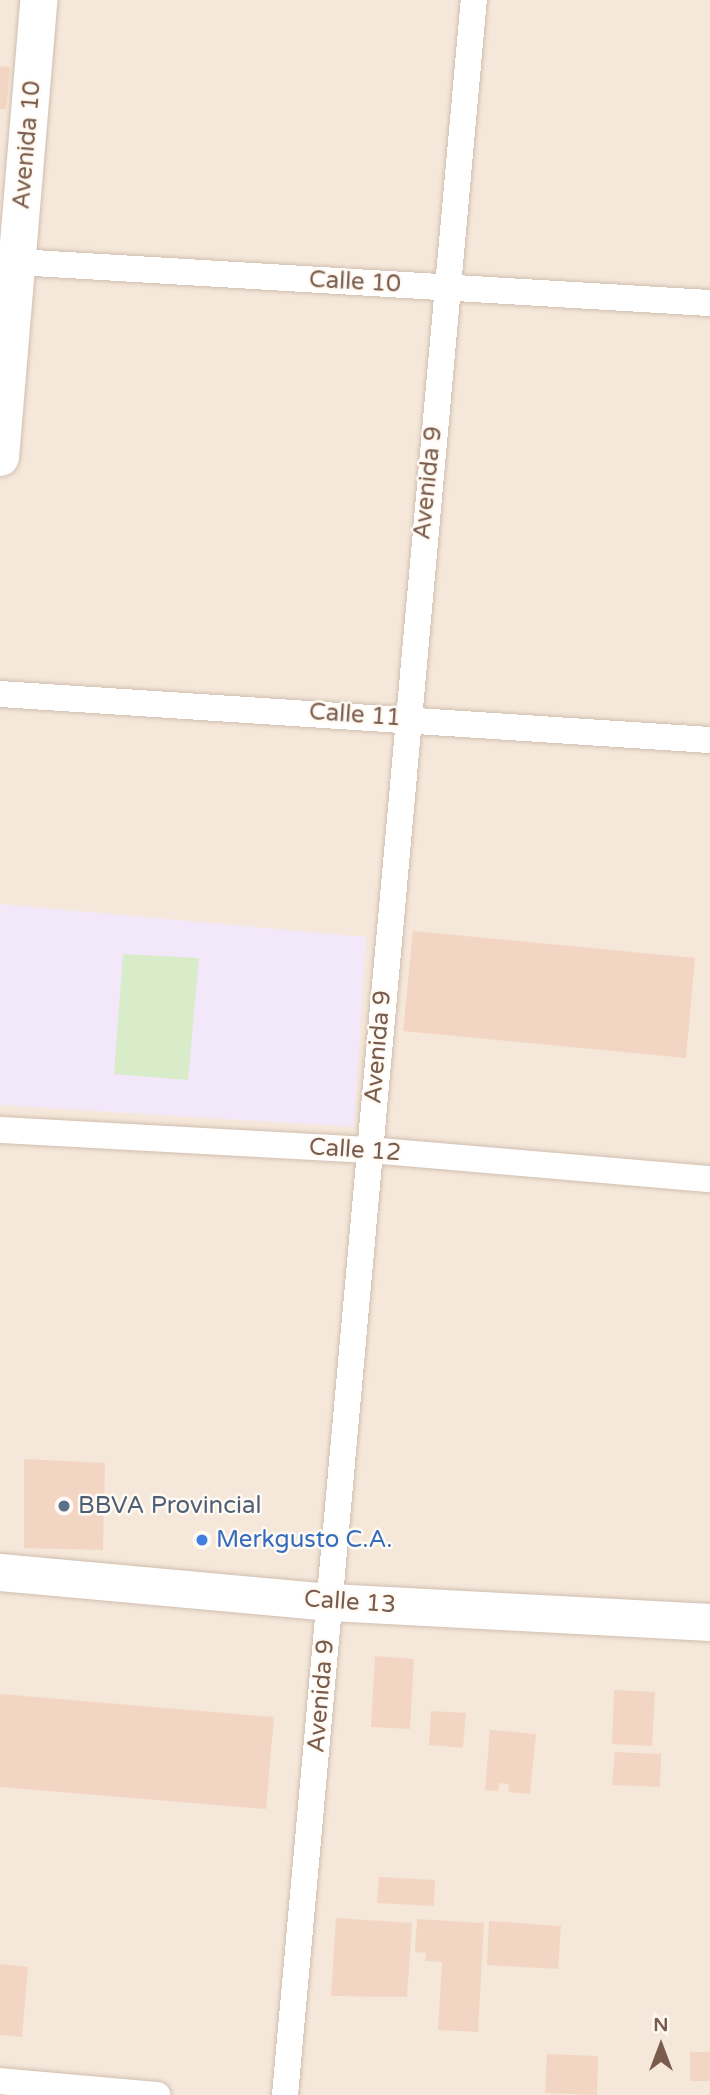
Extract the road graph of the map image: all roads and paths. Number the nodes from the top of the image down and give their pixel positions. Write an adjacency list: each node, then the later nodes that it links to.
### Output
1 (38, 0): 3 (main road, Avenida 10)
2 (474, 0): 4 (street, Avenida 9)
3 (9, 261): 4 (street, Calle 10); 6 (main road, Avenida 10)
4 (447, 287): 5 (street, Calle 10); 8 (street, Avenida 9)
5 (710, 303)
6 (0, 457)
7 (0, 694): 8 (street, Calle 11)
8 (406, 719): 9 (street, Calle 11); 11 (street, Avenida 9)
9 (710, 740)
10 (0, 1130): 11 (street, Calle 12)
11 (369, 1150): 12 (street, Calle 12); 14 (street, Avenida 9)
12 (710, 1179)
13 (0, 1572): 14 (main road, Calle 13)
14 (330, 1602): 15 (main road, Calle 13); 18 (street, Avenida 9)
15 (707, 1623)
16 (0, 2081): 17 (street)
17 (157, 2095)
18 (285, 2095)

